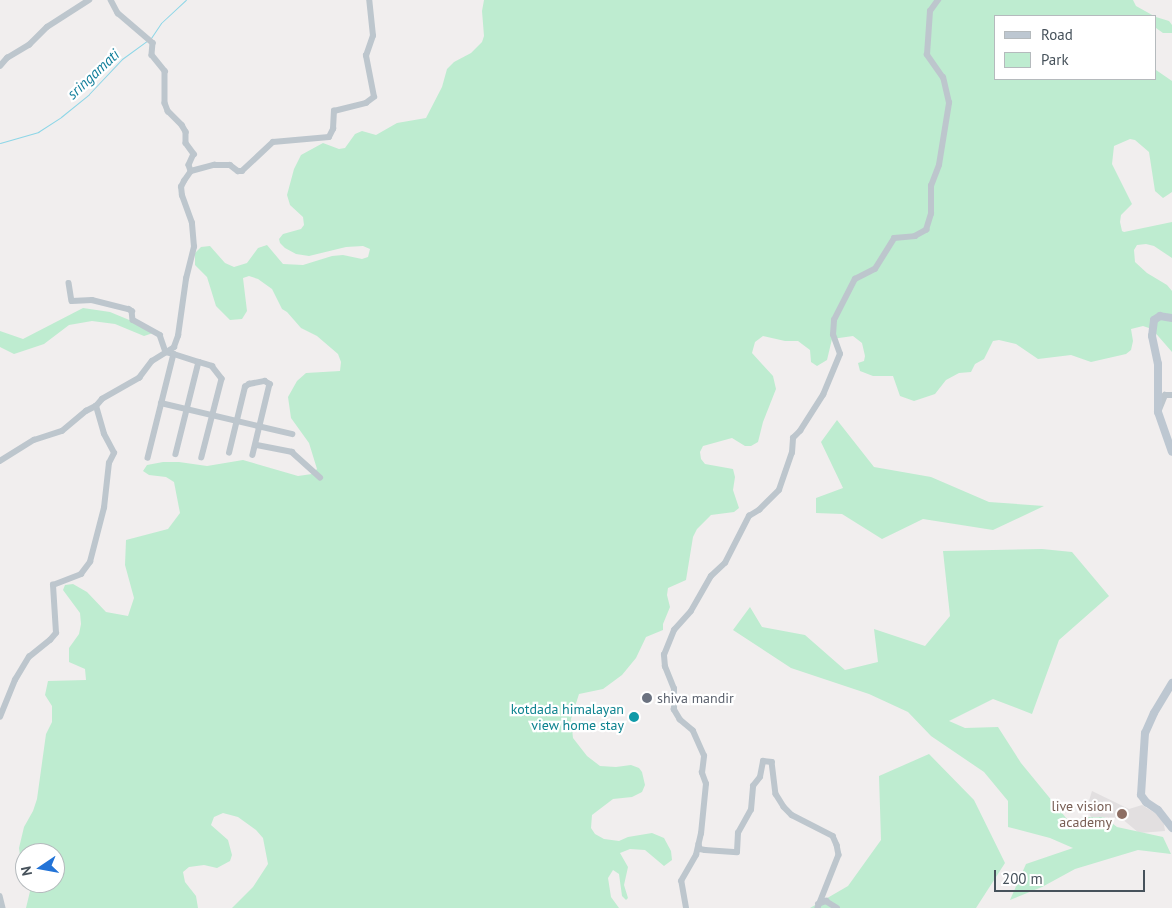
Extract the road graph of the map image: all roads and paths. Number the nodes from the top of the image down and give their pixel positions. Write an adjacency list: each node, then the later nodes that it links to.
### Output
1 (90, 0): 5 (street)
2 (111, 0): 6 (street)
3 (369, 0): 6 (street)
4 (938, 0): 33 (street)
5 (0, 66)
6 (191, 171): 9 (street)
7 (69, 283): 9 (street)
8 (1172, 318): 16 (street)
9 (166, 352): 10 (street); 14 (street)
10 (174, 354): 11 (street); 13 (street)
11 (198, 362): 15 (street); 17 (street)
12 (1172, 395): 16 (street)
13 (161, 403): 15 (street); 27 (street)
14 (96, 406): 28 (street); 31 (street)
15 (186, 409): 17 (street); 24 (street)
16 (1158, 412): 22 (street)
17 (214, 416): 18 (street); 26 (street)
18 (237, 422): 19 (street); 19 (street); 23 (street)
19 (261, 428): 20 (street); 21 (street)
20 (292, 434)
21 (257, 445): 25 (street); 29 (street)
22 (1172, 452)
23 (229, 453)
24 (176, 454)
25 (253, 455)
26 (202, 457)
27 (148, 458)
28 (0, 462)
29 (320, 476)
30 (1172, 684): 32 (street)
31 (0, 717)
32 (1172, 828)
33 (699, 842): 35 (street); 37 (street)
34 (0, 896): 36 (street)
35 (818, 906): 38 (street)
36 (3, 908)
37 (686, 908)
38 (837, 908)

